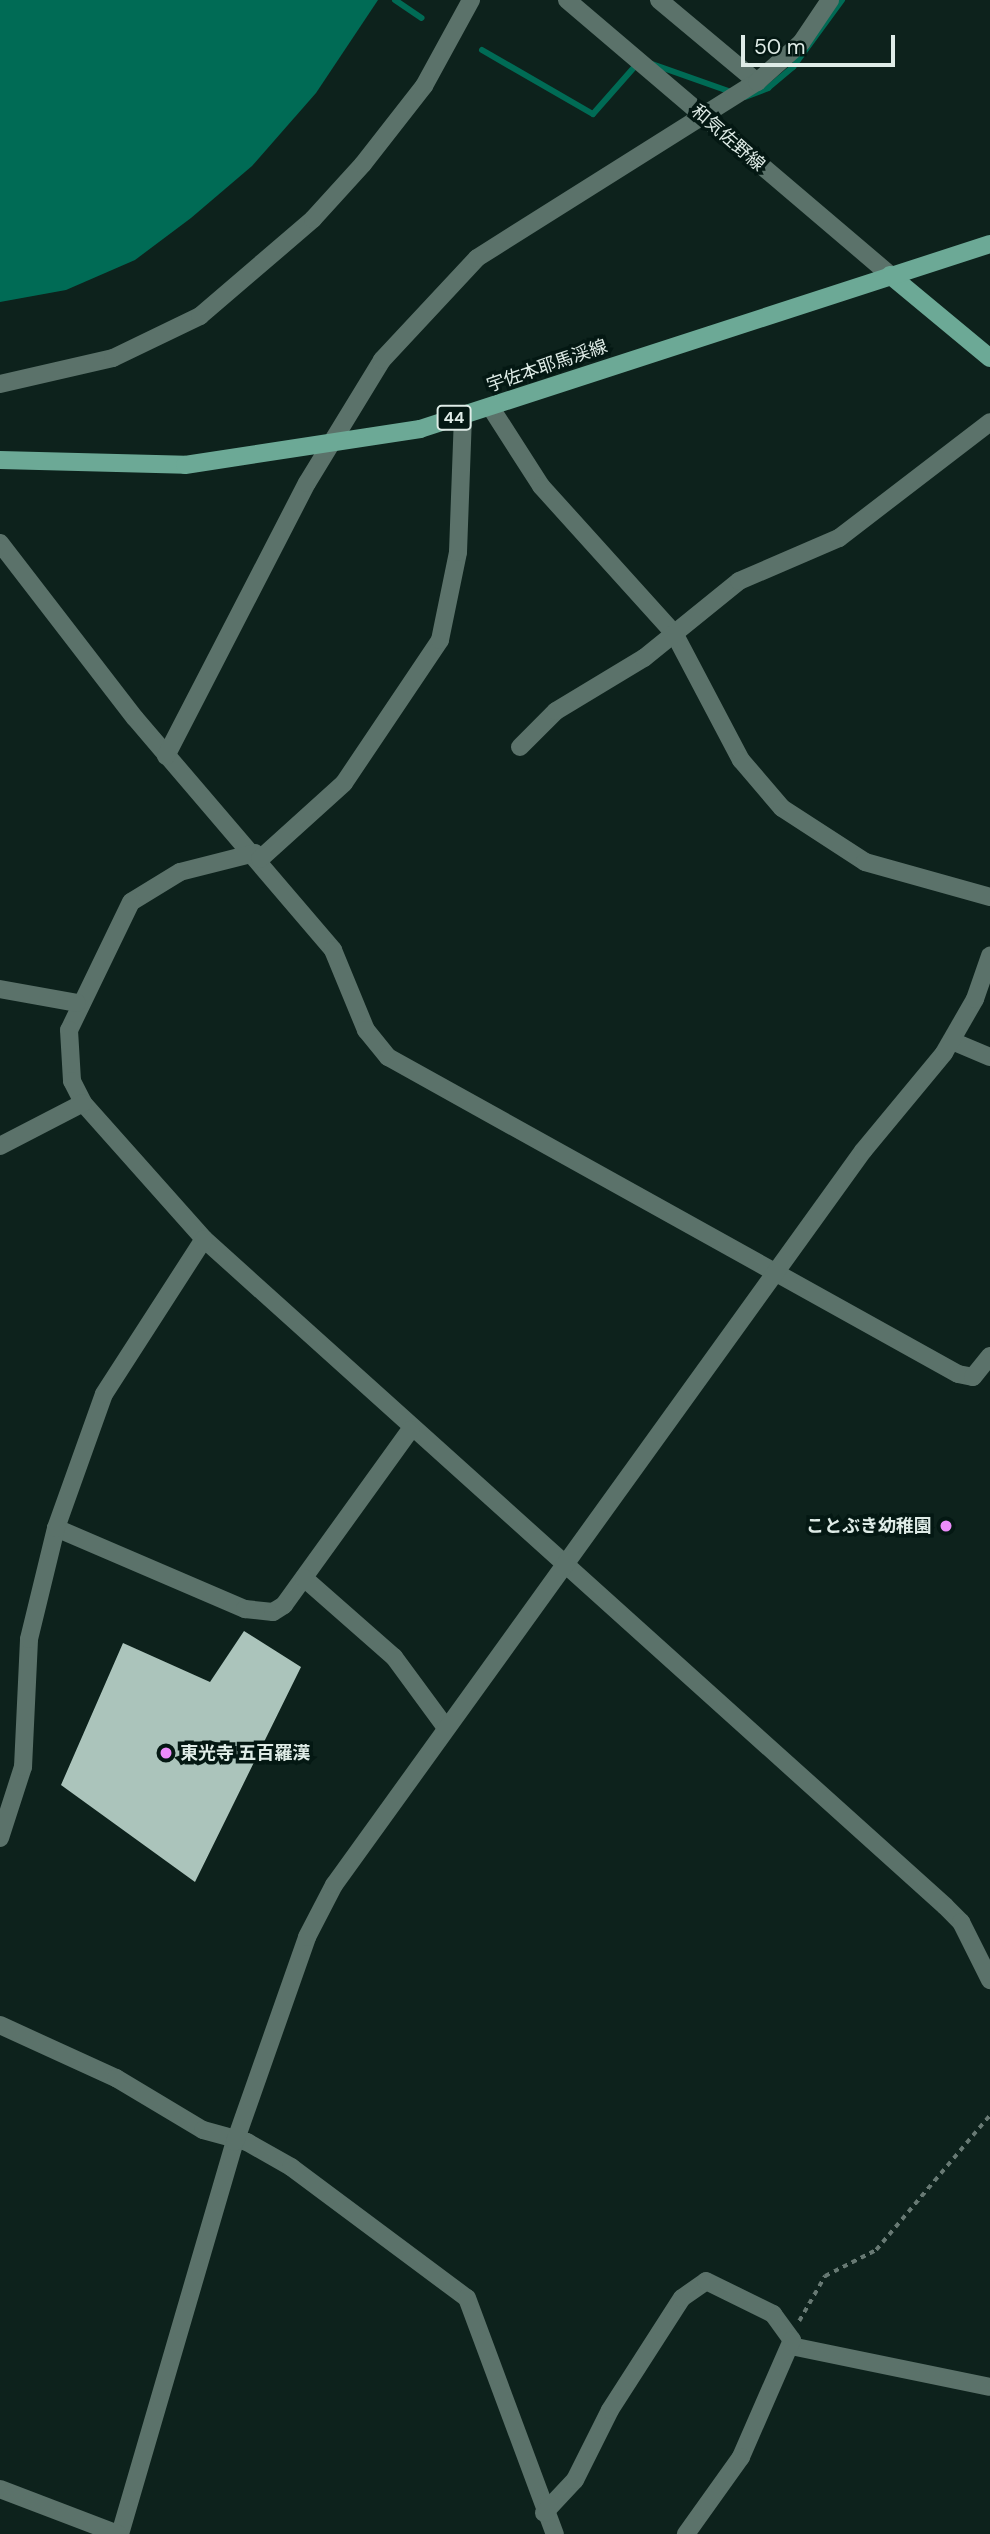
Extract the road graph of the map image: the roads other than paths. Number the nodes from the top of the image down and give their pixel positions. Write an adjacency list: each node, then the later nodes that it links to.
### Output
1 (471, 0): 10 (street)
2 (567, 0): 6 (street, 和気佐野線)
3 (830, 0): 5 (street)
4 (672, 4): 5 (street)
5 (757, 82): 6 (street)
6 (704, 117): 8 (street, 和気佐野線); 14 (street)
7 (990, 244): 8 (main road, 宇佐本耶馬渓線 / 44)
8 (890, 275): 9 (main road); 11 (main road, 宇佐本耶馬渓線 / 44)
9 (990, 358)
10 (0, 384)
11 (491, 408): 12 (main road, 宇佐本耶馬渓線 / 44); 17 (street)
12 (463, 416): 14 (main road, 宇佐本耶馬渓線 / 44); 20 (street)
13 (990, 422): 17 (street)
14 (329, 445): 15 (main road, 宇佐本耶馬渓線 / 44); 19 (street)
15 (0, 460)
16 (0, 543): 19 (street)
17 (674, 633): 18 (street); 21 (street)
18 (520, 747)
19 (166, 756): 20 (street)
20 (257, 856): 24 (street); 30 (street)
21 (990, 897)
22 (990, 956): 25 (street)
23 (0, 989): 24 (street)
24 (78, 1003): 27 (street)
25 (952, 1041): 26 (street); 30 (street)
26 (990, 1057)
27 (83, 1102): 28 (street); 29 (street)
28 (0, 1146)
29 (204, 1238): 32 (street); 33 (street)
30 (778, 1270): 31 (street); 34 (street)
31 (990, 1356)
32 (410, 1430): 34 (street); 35 (street)
33 (56, 1528): 35 (street); 37 (street)
34 (565, 1565): 36 (street); 38 (street)
35 (304, 1578): 36 (street)
36 (444, 1725): 40 (street)
37 (0, 1838)
38 (990, 1980)
39 (0, 2025): 40 (street)
40 (235, 2142): 44 (street); 45 (street)
41 (791, 2346): 42 (street); 44 (street); 47 (street)
42 (990, 2387)
43 (0, 2489): 45 (street)
44 (544, 2513): 46 (street)
45 (119, 2534)
46 (555, 2534)
47 (686, 2534)

